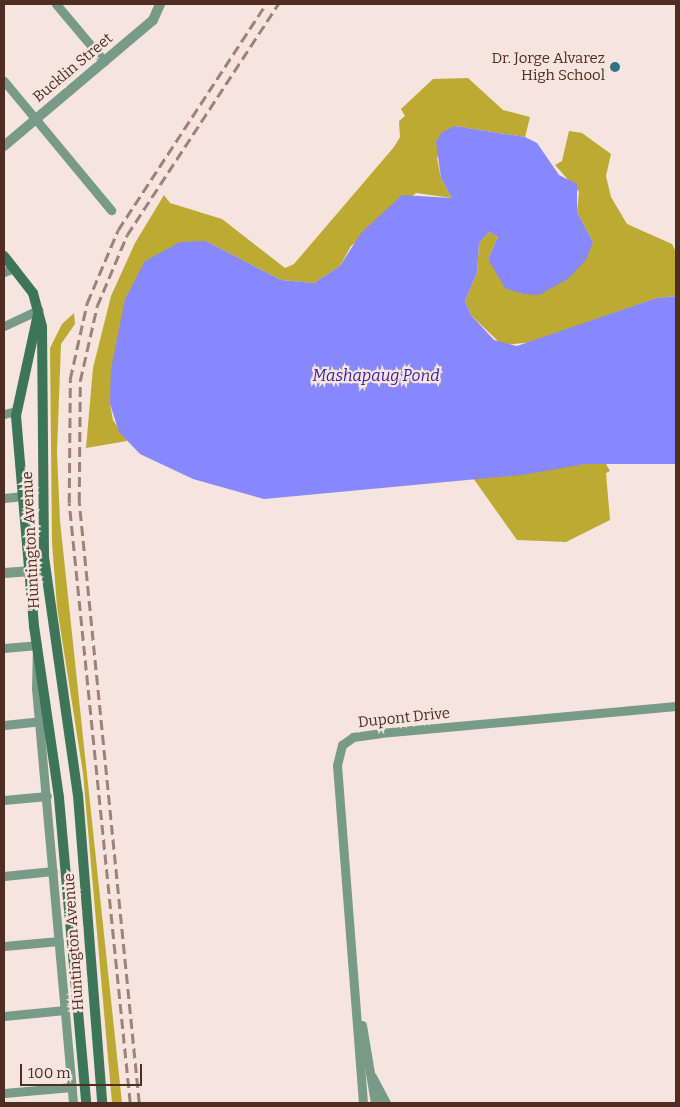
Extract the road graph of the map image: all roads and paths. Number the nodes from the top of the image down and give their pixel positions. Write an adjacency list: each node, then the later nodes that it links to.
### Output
1 (56, 4): 3 (street)
2 (159, 7): 3 (street, Bucklin Street)
3 (104, 61): 5 (street, Bucklin Street)
4 (4, 82): 5 (street)
5 (35, 119): 6 (street, Bucklin Street); 7 (street)
6 (4, 146)
7 (111, 210)
8 (4, 256): 9 (main road)
9 (14, 268): 10 (street); 11 (main road)
10 (4, 272)
11 (39, 310): 12 (street); 13 (main road, Huntington Avenue); 17 (main road, Huntington Avenue)
12 (4, 326)
13 (16, 412): 14 (street); 15 (main road, Huntington Avenue)
14 (4, 414)
15 (23, 496): 16 (street); 18 (main road, Huntington Avenue)
16 (4, 498)
17 (45, 570): 18 (street); 39 (main road, Huntington Avenue)
18 (29, 571): 19 (street); 20 (main road, Huntington Avenue)
19 (4, 573)
20 (37, 645): 21 (street); 23 (street, Huntington Avenue); 38 (main road, Huntington Avenue)
21 (4, 648)
22 (676, 706): 31 (street, Dupont Drive)
23 (40, 721): 24 (street); 25 (street, Huntington Avenue)
24 (4, 724)
25 (47, 796): 26 (street); 27 (street, Huntington Avenue)
26 (4, 800)
27 (53, 871): 28 (street); 29 (street, Huntington Avenue)
28 (4, 876)
29 (59, 941): 30 (street); 32 (street, Huntington Avenue)
30 (4, 946)
31 (359, 1008): 34 (street, Dupont Drive); 40 (street, Dupont Drive)
32 (65, 1010): 33 (street); 35 (street, Huntington Avenue)
33 (4, 1016)
34 (372, 1077): 41 (street, Dupont Drive); 42 (street)
35 (72, 1087): 36 (street); 37 (street, Huntington Avenue)
36 (4, 1093)
37 (73, 1103)
38 (86, 1103)
39 (102, 1103)
40 (363, 1103)
41 (375, 1103)
42 (386, 1103)

